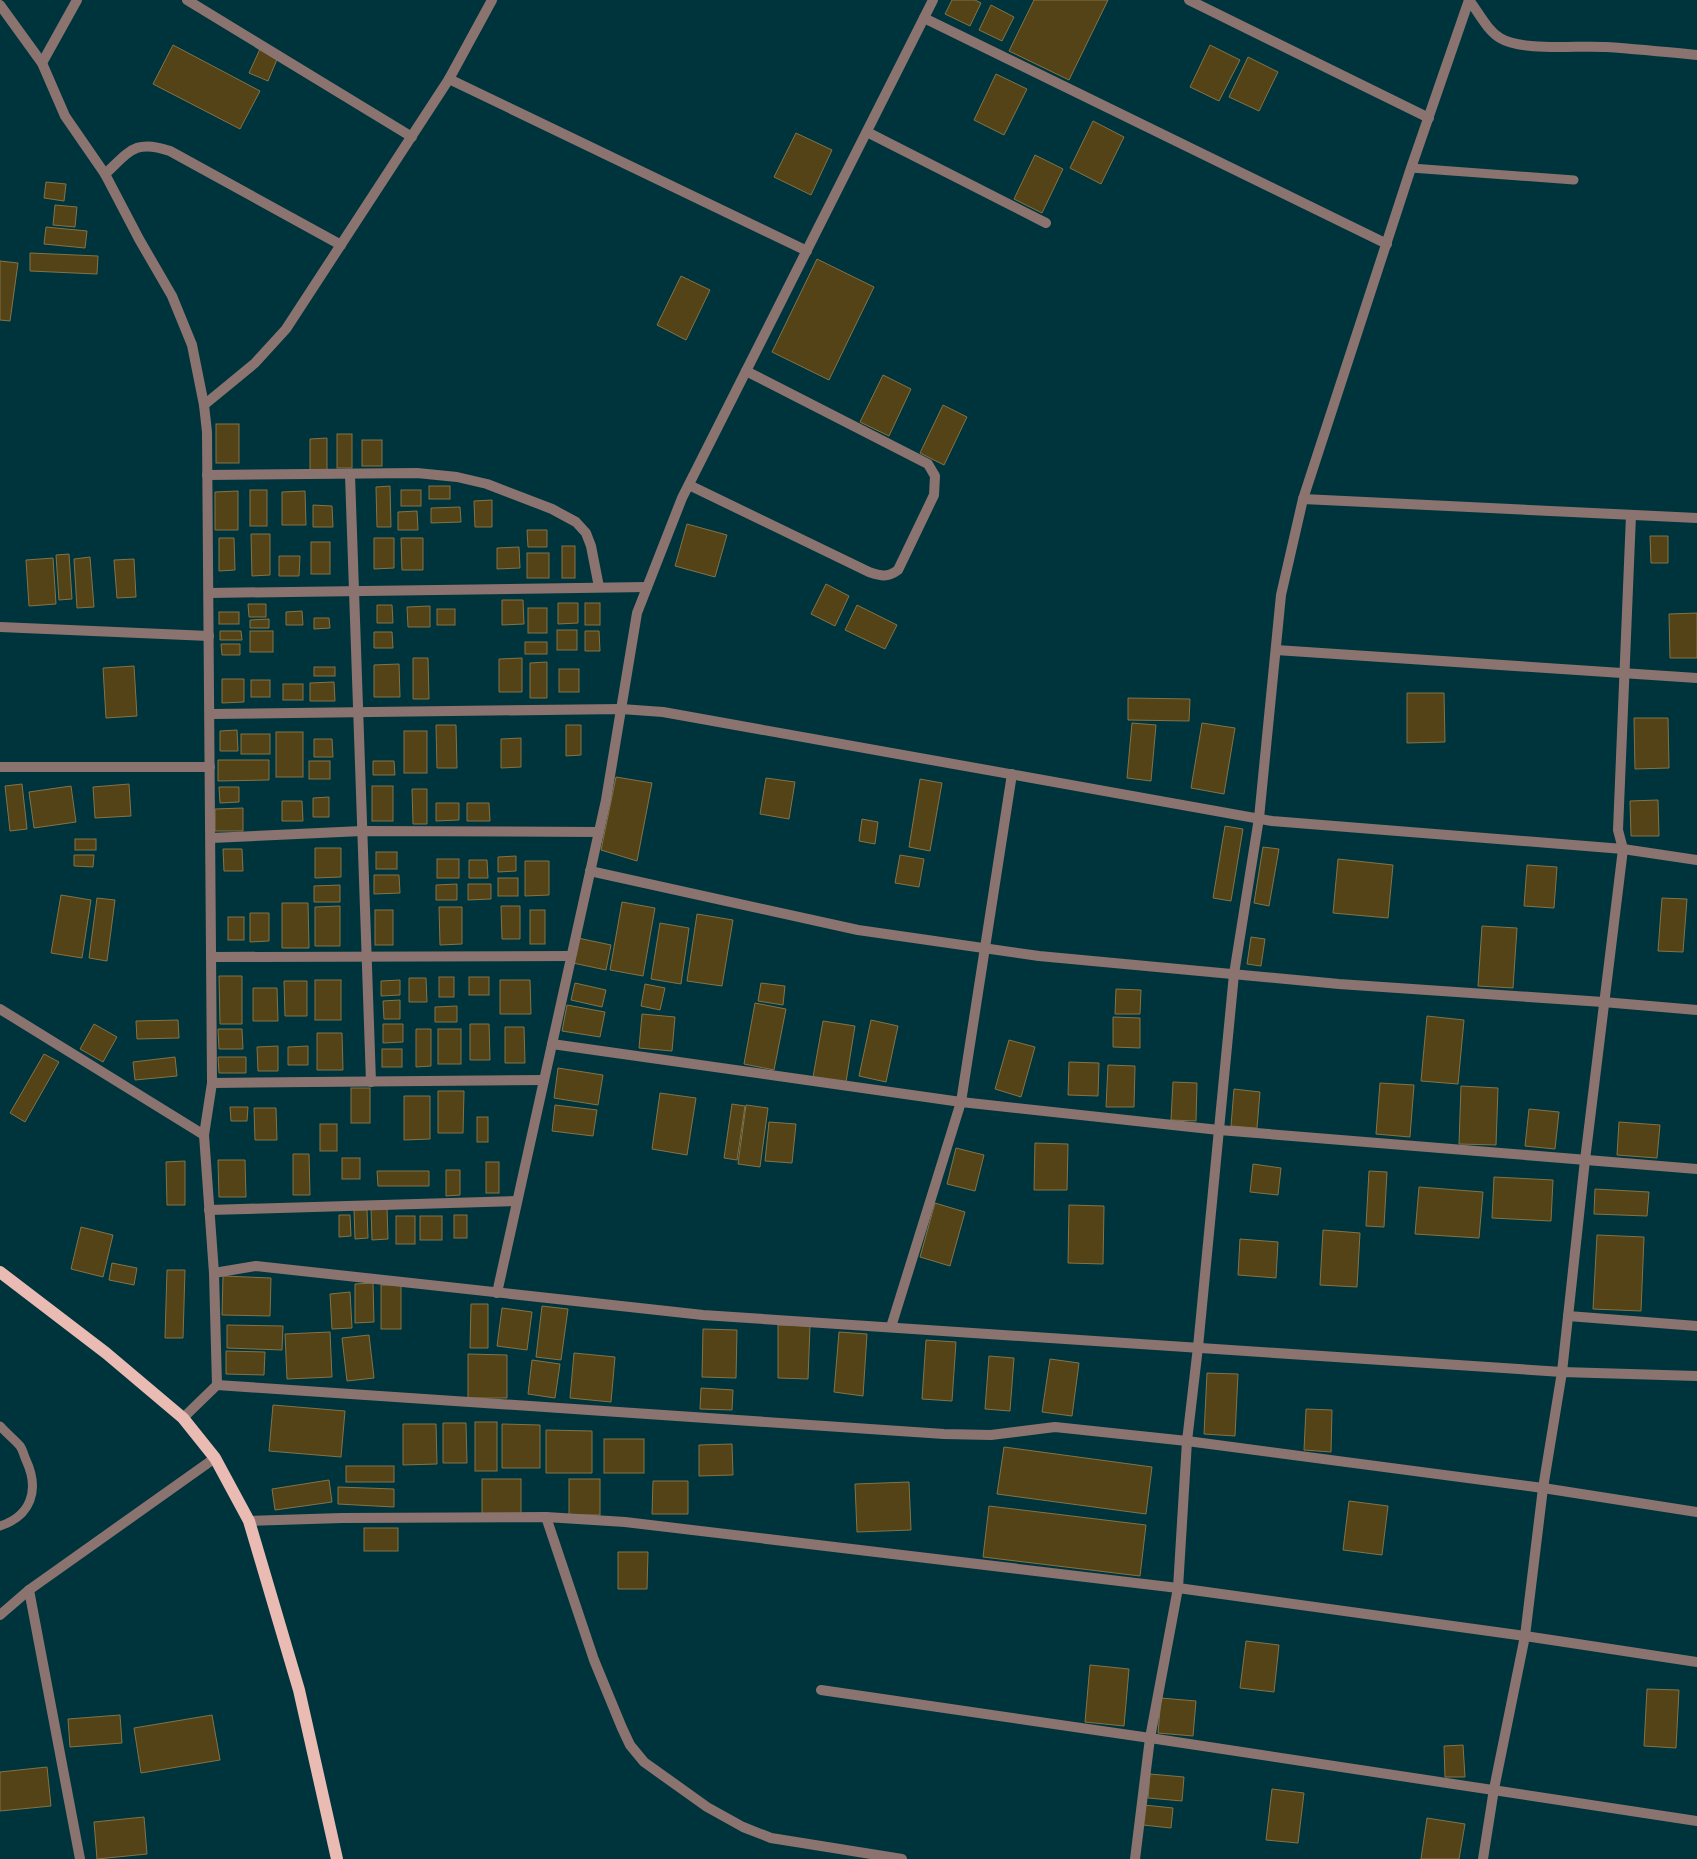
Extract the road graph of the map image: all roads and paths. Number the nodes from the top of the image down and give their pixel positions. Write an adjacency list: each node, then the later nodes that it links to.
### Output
1 (78, 0): 10 (street)
2 (187, 0): 14 (street)
3 (492, 0): 11 (street)
4 (933, 0): 8 (street)
5 (1189, 0): 12 (street)
6 (1469, 0): 9 (street); 12 (street)
7 (0, 5): 10 (street)
8 (924, 18): 13 (street); 19 (street)
9 (1697, 55)
10 (42, 63): 16 (street)
11 (449, 79): 14 (street); 21 (street)
12 (1429, 118): 15 (street)
13 (867, 132): 18 (street); 21 (street)
14 (412, 137): 20 (street)
15 (1412, 168): 17 (lane); 19 (street)
16 (105, 174): 20 (street); 23 (street)
17 (1574, 180)
18 (1046, 224)
19 (1387, 244): 27 (street)
20 (341, 245): 23 (street)
21 (807, 251): 22 (street)
22 (746, 371): 26 (street); 26 (street)
23 (204, 405): 24 (street)
24 (208, 475): 25 (street); 33 (street)
25 (350, 475): 30 (street); 32 (street)
26 (689, 485): 31 (street)
27 (1303, 499): 28 (street); 36 (street)
28 (1631, 515): 29 (street); 37 (street)
29 (1697, 518)
30 (599, 587): 31 (street); 32 (street)
31 (647, 587): 39 (street)
32 (354, 590): 33 (street); 40 (street)
33 (209, 593): 35 (street)
34 (0, 627): 35 (street)
35 (209, 636): 41 (street)
36 (1276, 650): 37 (street); 45 (street)
37 (1625, 673): 38 (street); 49 (street)
38 (1697, 678)
39 (621, 709): 40 (street); 44 (street); 47 (street)
40 (358, 713): 41 (street); 46 (street)
41 (210, 714): 43 (street)
42 (0, 767): 43 (street)
43 (210, 767): 48 (street)
44 (1012, 774): 45 (street); 52 (street)
45 (1260, 818): 49 (street); 56 (street)
46 (362, 831): 47 (street); 48 (street); 55 (street)
47 (599, 832): 51 (street)
48 (210, 838): 53 (street)
49 (1623, 849): 50 (street); 57 (street)
50 (1697, 860)
51 (590, 871): 52 (street); 54 (street)
52 (985, 948): 56 (street); 64 (street)
53 (211, 956): 55 (street); 63 (street)
54 (571, 956): 55 (street); 60 (street)
55 (367, 957): 62 (street)
56 (1234, 974): 57 (street); 65 (street)
57 (1603, 1002): 59 (street); 67 (street)
58 (0, 1009): 66 (street)
59 (1697, 1010)
60 (552, 1044): 61 (street); 64 (street)
61 (544, 1080): 62 (street); 69 (street)
62 (371, 1082): 63 (street)
63 (212, 1083): 66 (street)
64 (961, 1102): 65 (street); 76 (street)
65 (1219, 1130): 67 (street); 77 (street)
66 (204, 1135): 70 (street)
67 (1585, 1160): 68 (street); 74 (street)
68 (1697, 1169)
69 (516, 1201): 70 (street); 73 (street)
70 (210, 1210): 71 (street)
71 (214, 1273): 73 (street); 80 (street)
72 (2, 1278): 81 (main road)
73 (497, 1292): 76 (street)
74 (1568, 1316): 75 (street); 78 (street)
75 (1697, 1326)
76 (891, 1327): 77 (street)
77 (1198, 1346): 78 (street); 83 (street)
78 (1562, 1372): 79 (street); 85 (street)
79 (1697, 1376)
80 (216, 1385): 81 (street); 83 (street)
81 (183, 1418): 84 (main road)
82 (0, 1426): 89 (lane)
83 (1187, 1442): 85 (street); 90 (street)
84 (215, 1458): 88 (main road); 91 (street)
85 (1543, 1488): 86 (street); 93 (street)
86 (1697, 1512)
87 (546, 1517): 88 (street); 90 (street); 101 (street)
88 (249, 1521): 100 (main road)
89 (0, 1526)
90 (1178, 1588): 93 (street); 96 (street)
91 (29, 1590): 92 (street); 99 (street)
92 (0, 1615)
93 (1525, 1636): 94 (street); 97 (street)
94 (1697, 1662)
95 (821, 1690): 96 (street)
96 (1150, 1738): 97 (street); 102 (street)
97 (1494, 1790): 98 (street); 103 (street)
98 (1697, 1821)
99 (80, 1859)
100 (337, 1859)
101 (902, 1859)
102 (1135, 1859)
103 (1483, 1859)

